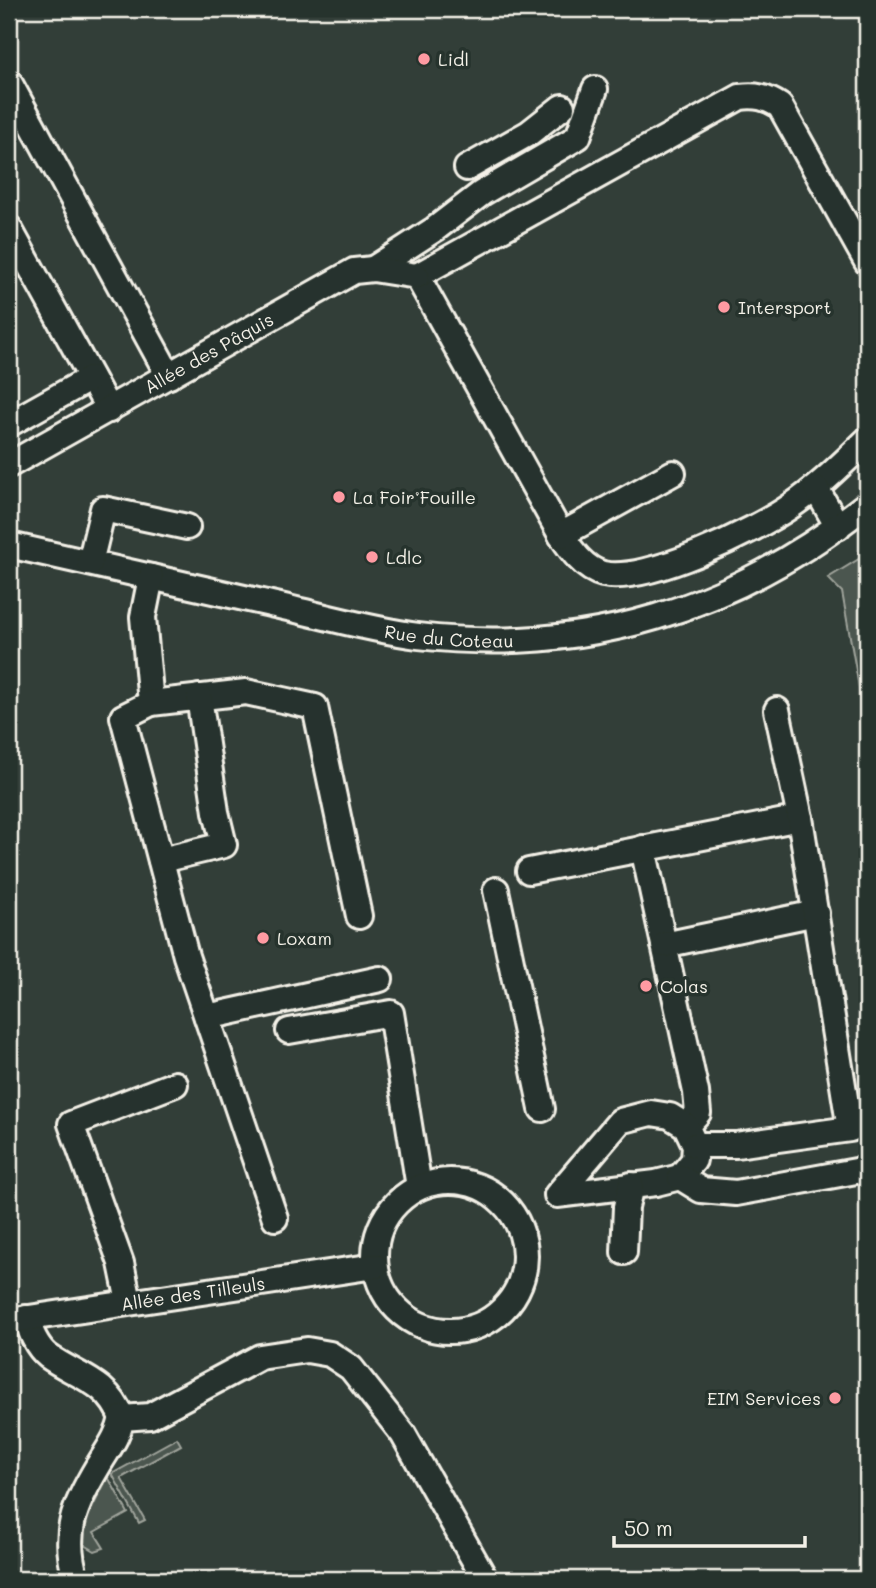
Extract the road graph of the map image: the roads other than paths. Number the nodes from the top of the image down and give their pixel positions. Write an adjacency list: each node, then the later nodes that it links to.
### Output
1 (9, 82): 9 (street)
2 (596, 89): 7 (street)
3 (562, 107): 4 (street)
4 (467, 168)
5 (9, 228): 10 (street)
6 (867, 262): 8 (street)
7 (373, 269): 8 (street, Allée des Pâquis); 9 (street, Allée des Pâquis)
8 (417, 276): 20 (street)
9 (169, 376): 11 (street, Allée des Pâquis)
10 (92, 378): 11 (street); 12 (street)
11 (109, 410): 14 (street, Allée des Pâquis)
12 (9, 424)
13 (867, 440): 16 (street)
14 (9, 465)
15 (673, 473): 20 (street)
16 (816, 488): 19 (street); 20 (street)
17 (867, 504): 19 (street, Rue du Coteau)
18 (187, 527): 22 (street)
19 (838, 527): 23 (street, Rue du Coteau)
20 (561, 535)
21 (9, 545): 22 (street, Rue du Coteau)
22 (90, 563): 23 (street, Rue du Coteau)
23 (151, 577): 25 (street)
24 (199, 697): 25 (street); 29 (street); 33 (street)
25 (151, 703): 29 (street)
26 (777, 710): 27 (street)
27 (800, 818): 28 (street); 32 (street)
28 (643, 848): 30 (street); 34 (street)
29 (161, 859): 36 (street)
30 (529, 871)
31 (496, 890): 39 (street)
32 (816, 913): 34 (street); 40 (street)
33 (359, 916)
34 (664, 945): 40 (street)
35 (380, 979): 36 (street)
36 (207, 1017): 45 (street)
37 (289, 1031): 44 (street)
38 (175, 1084): 48 (street)
39 (542, 1109)
40 (691, 1135): 42 (street); 43 (street)
41 (867, 1169): 42 (street)
42 (680, 1177): 43 (street)
43 (631, 1185): 46 (street)
44 (419, 1187): 47 (street); 47 (street)
45 (275, 1217)
46 (624, 1252)
47 (375, 1266): 48 (street, Allée des Tilleuls)
48 (129, 1302): 49 (street, Allée des Tilleuls)
49 (18, 1320): 50 (street)
50 (122, 1418): 51 (street); 52 (street)
51 (76, 1579)
52 (485, 1579)

